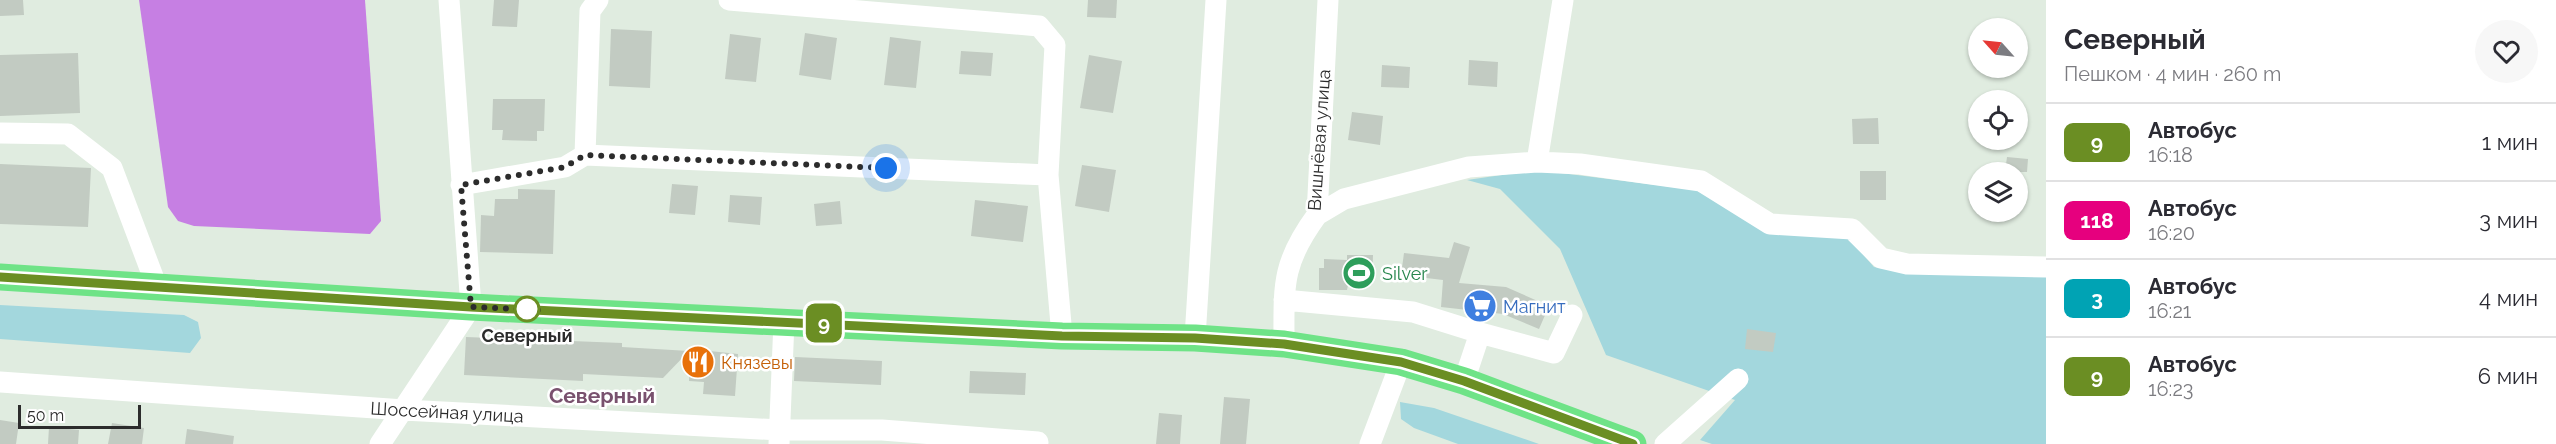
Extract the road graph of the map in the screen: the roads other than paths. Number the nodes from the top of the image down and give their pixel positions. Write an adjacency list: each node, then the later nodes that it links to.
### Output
1 (449, 0): 11 (street)
2 (598, 0): 8 (street)
3 (729, 0): 10 (street)
4 (1216, 0): 22 (street)
5 (1328, 0): 12 (street, Вишнёвая улица)
6 (1563, 0): 9 (street)
7 (0, 133): 15 (street)
8 (585, 155): 10 (street); 11 (street)
9 (1537, 162): 12 (street); 13 (street)
10 (1048, 176): 21 (street)
11 (461, 185): 17 (street)
12 (1317, 215): 16 (street, Вишнёвая улица)
13 (2046, 267)
14 (0, 277): 15 (main road)
15 (157, 287): 17 (main road)
16 (1284, 300): 20 (street); 23 (street, Вишнёвая улица)
17 (471, 307): 19 (main road); 28 (street)
18 (1572, 315): 20 (street)
19 (784, 321): 21 (main road); 29 (street)
20 (1480, 333): 26 (street)
21 (1062, 336): 22 (main road)
22 (1195, 338): 23 (main road)
23 (1284, 344): 24 (main road)
24 (1401, 362): 26 (main road); 32 (street)
25 (1738, 379): 34 (street)
26 (1464, 381): 33 (main road)
27 (0, 382): 28 (street, Шоссейная улица)
28 (404, 410): 29 (street, Шоссейная улица); 31 (street)
29 (779, 437): 30 (street, Шоссейная улица)
30 (1038, 442)
31 (380, 444)
32 (1370, 444)
33 (1633, 444)
34 (1665, 444)

